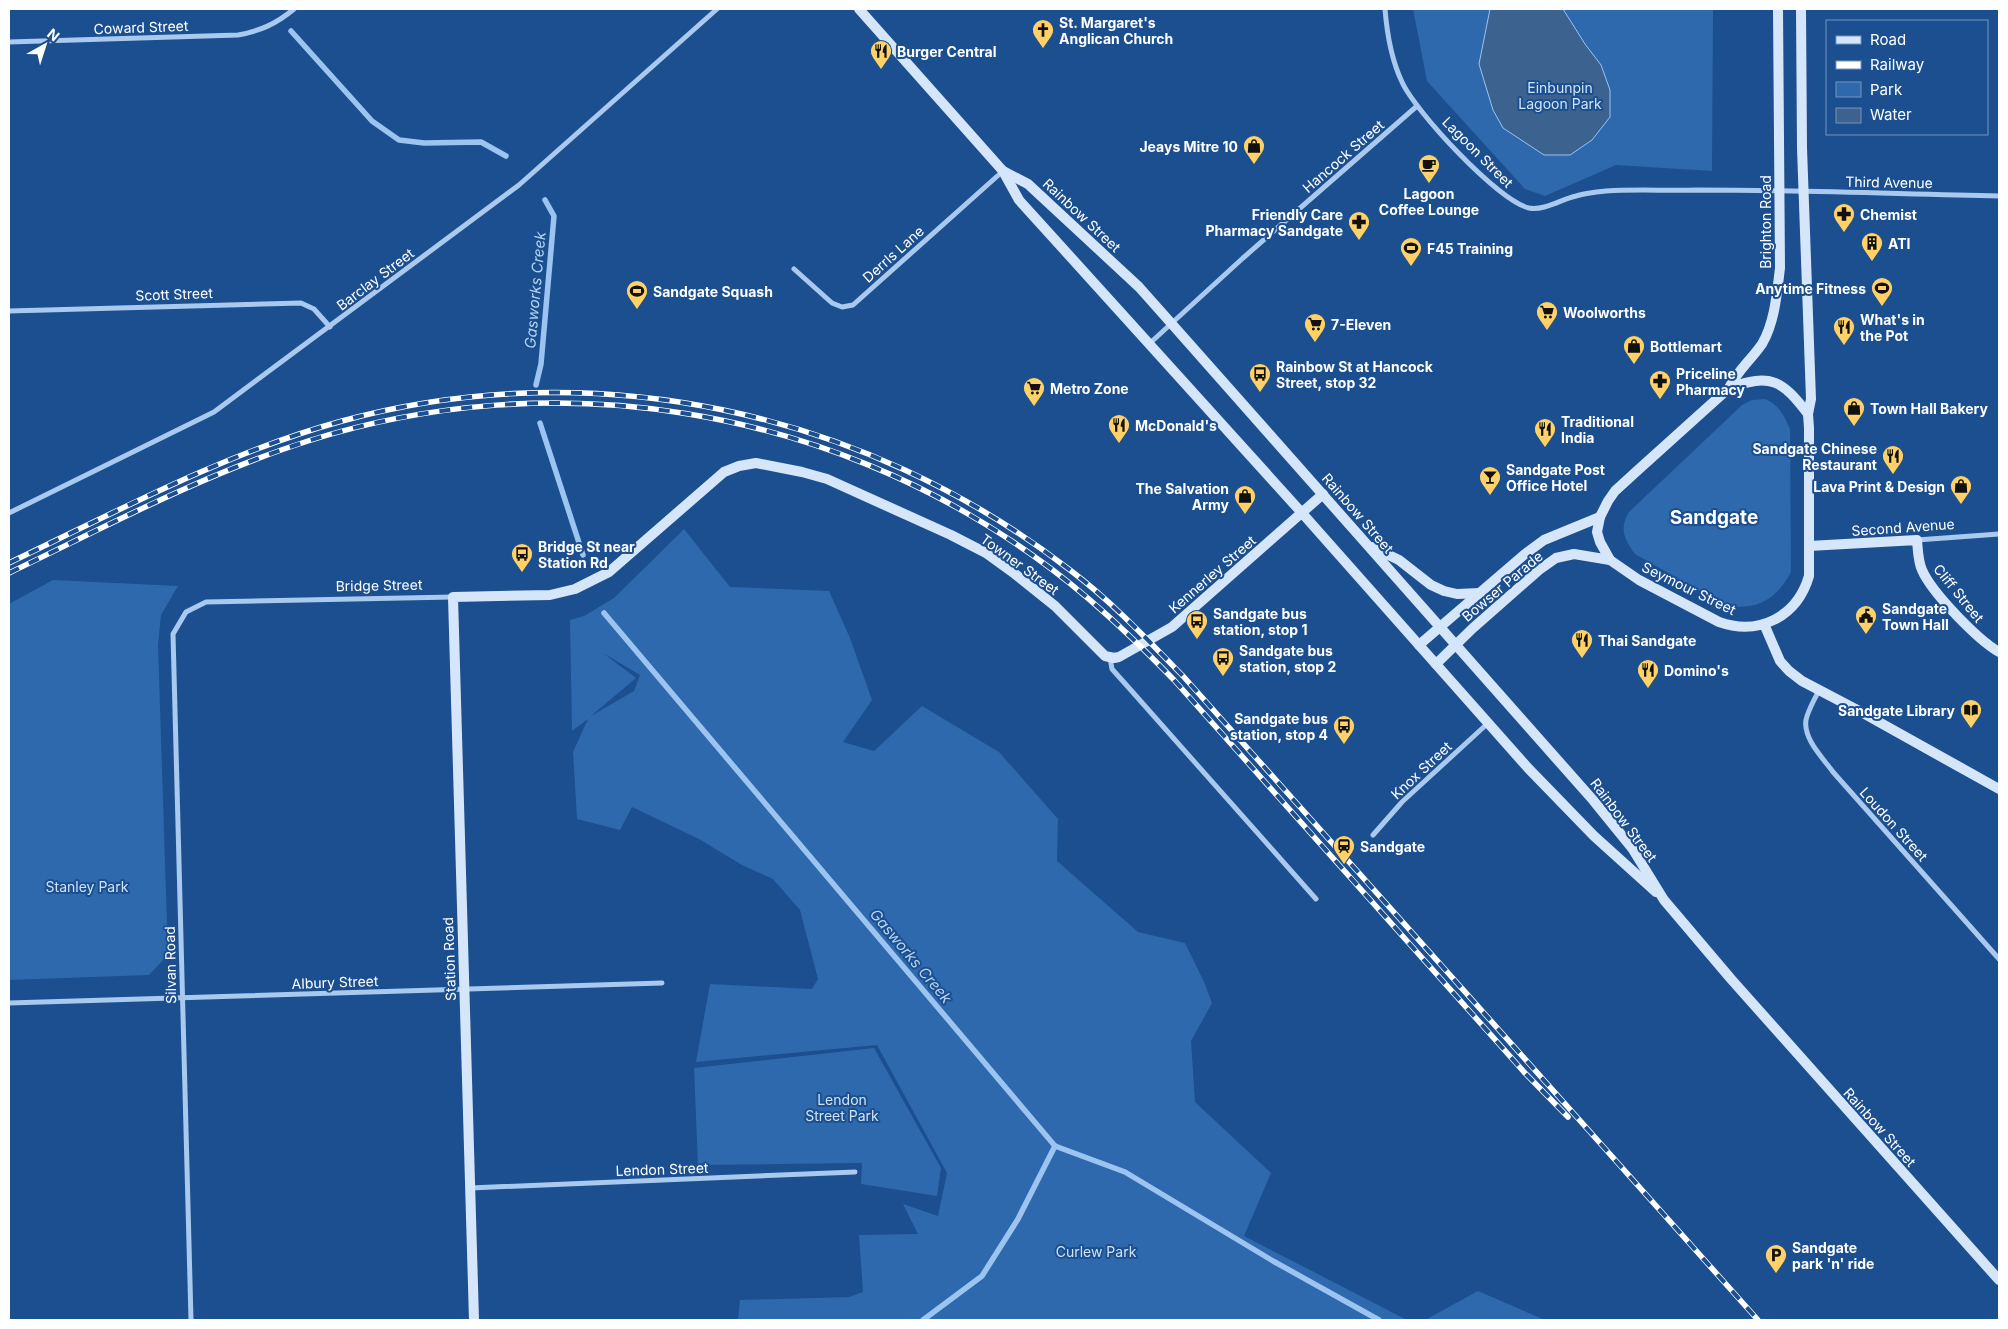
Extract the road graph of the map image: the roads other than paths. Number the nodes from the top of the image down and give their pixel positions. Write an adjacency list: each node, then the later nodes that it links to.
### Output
1 (294, 9): 7 (street, Coward Street)
2 (717, 9): 16 (street, Barclay Street)
3 (859, 9): 9 (main road, Rainbow Street)
4 (1385, 9): 8 (street, Lagoon Street)
5 (1778, 9): 10 (main road, Brighton Road)
6 (1801, 9): 11 (main road)
7 (9, 42)
8 (1417, 106): 10 (street, Lagoon Street); 15 (street, Hancock Street)
9 (1003, 171): 13 (street, Derrls Lane); 15 (main road, Rainbow Street); 17 (main road, Rainbow Street)
10 (1779, 191): 11 (street, Third Avenue); 18 (main road, Brighton Road)
11 (1805, 191): 12 (street, Third Avenue); 19 (main road)
12 (1999, 196)
13 (794, 269)
14 (9, 311): 16 (street, Scott Street)
15 (1171, 323): 17 (street, Hancock Street); 20 (main road, Rainbow Street)
16 (330, 328): 21 (street, Barclay Street)
17 (1149, 344): 22 (main road, Rainbow Street)
18 (1729, 388): 19 (main road); 23 (main road)
19 (1808, 414): 27 (main road)
20 (1323, 494): 22 (main road, Kennerley Street); 26 (main road, Rainbow Street)
21 (9, 513)
22 (1302, 513): 36 (main road, Rainbow Street); 38 (main road, Kennerley Street)
23 (1600, 517): 28 (main road); 30 (main road, Bowser Parade)
24 (1999, 534): 25 (street, Second Avenue)
25 (1917, 540): 27 (main road, Second Avenue); 37 (main road, Cliff Street)
26 (1367, 544): 30 (main road); 34 (main road, Rainbow Street)
27 (1809, 546): 33 (main road)
28 (1610, 560): 33 (main road, Seymour Street); 35 (main road, Bowser Parade)
29 (575, 589): 31 (main road, Bridge Street); 38 (main road, Towner Street)
30 (1480, 593): 34 (main road, Bowser Parade)
31 (453, 597): 32 (street, Bridge Street); 48 (main road, Station Road)
32 (186, 612): 49 (street, Silvan Road)
33 (1764, 624): 40 (main road)
34 (1440, 626): 35 (main road, Rainbow Street); 36 (main road, Bowser Parade)
35 (1456, 644): 39 (main road, Bowser Parade); 45 (main road, Rainbow Street)
36 (1419, 645): 39 (main road, Rainbow Street)
37 (1999, 652)
38 (1110, 658): 44 (street, Towner Street)
39 (1436, 664): 41 (main road, Rainbow Street)
40 (1819, 690): 42 (main road); 46 (street, Loudon Street)
41 (1487, 724): 43 (street, Knox Street); 45 (main road, Rainbow Street)
42 (1999, 789)
43 (1373, 835)
44 (1316, 899)
45 (1664, 900): 53 (main road, Rainbow Street)
46 (1999, 959)
47 (662, 983): 48 (street, Albury Street)
48 (464, 990): 49 (street, Albury Street); 52 (main road, Station Road)
49 (182, 998): 50 (street, Albury Street); 54 (street, Silvan Road)
50 (9, 1003)
51 (855, 1172): 52 (street, Lendon Street)
52 (470, 1188): 55 (main road, Station Road)
53 (1999, 1280)
54 (191, 1320)
55 (474, 1320)

